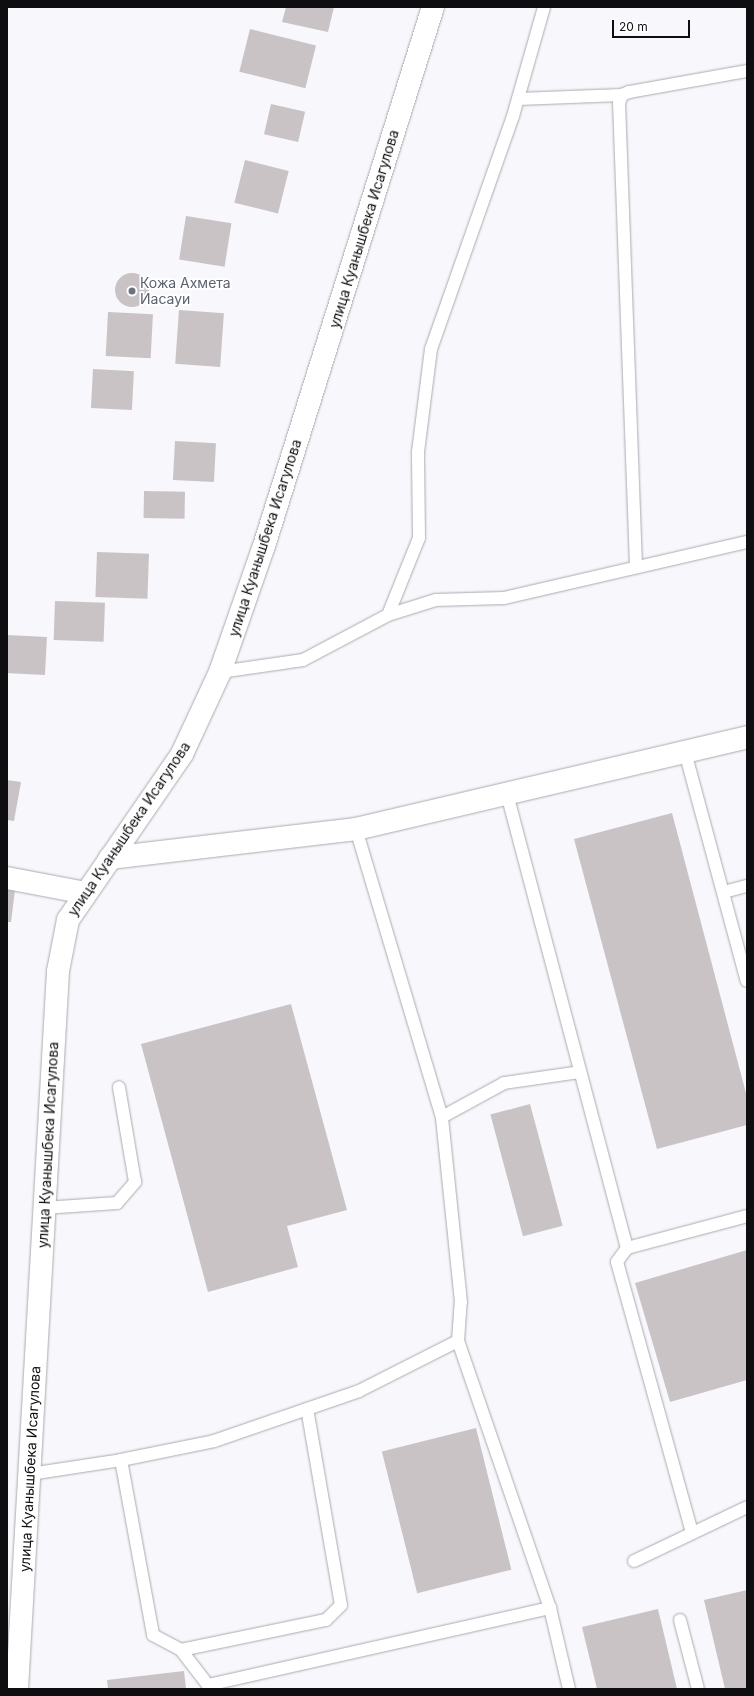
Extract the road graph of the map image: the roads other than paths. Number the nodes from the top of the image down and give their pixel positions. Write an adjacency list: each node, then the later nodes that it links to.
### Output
1 (433, 7): 9 (street, улица Куанышбека Исагулова)
2 (544, 7): 5 (lane)
3 (747, 71): 4 (lane)
4 (622, 95): 5 (lane); 7 (lane)
5 (518, 98): 8 (lane)
6 (747, 542): 7 (lane)
7 (636, 566): 8 (lane)
8 (388, 614): 9 (lane)
9 (220, 672): 14 (street, улица Куанышбека Исагулова)
10 (747, 737): 11 (street)
11 (685, 752): 12 (street); 17 (lane)
12 (507, 794): 13 (street); 20 (lane)
13 (356, 828): 14 (street); 22 (lane)
14 (110, 858): 18 (street, улица Куанышбека Исагулова)
15 (7, 878): 18 (street)
16 (747, 886): 17 (lane)
17 (724, 892): 19 (lane)
18 (86, 894): 23 (street, улица Куанышбека Исагулова)
19 (747, 980)
20 (580, 1072): 22 (lane); 25 (lane)
21 (119, 1087): 23 (lane)
22 (442, 1118): 26 (lane)
23 (44, 1208): 29 (street, улица Куанышбека Исагулова)
24 (747, 1216): 25 (lane)
25 (627, 1248): 31 (lane)
26 (458, 1341): 27 (lane); 33 (lane)
27 (307, 1409): 28 (lane); 35 (lane)
28 (121, 1460): 29 (lane); 35 (lane)
29 (30, 1474): 37 (street, улица Куанышбека Исагулова)
30 (747, 1507): 31 (lane)
31 (692, 1533): 32 (lane)
32 (634, 1561)
33 (550, 1608): 36 (lane); 38 (lane)
34 (680, 1620): 39 (lane)
35 (180, 1650): 36 (lane)
36 (209, 1687)
37 (18, 1689)
38 (569, 1689)
39 (698, 1689)

